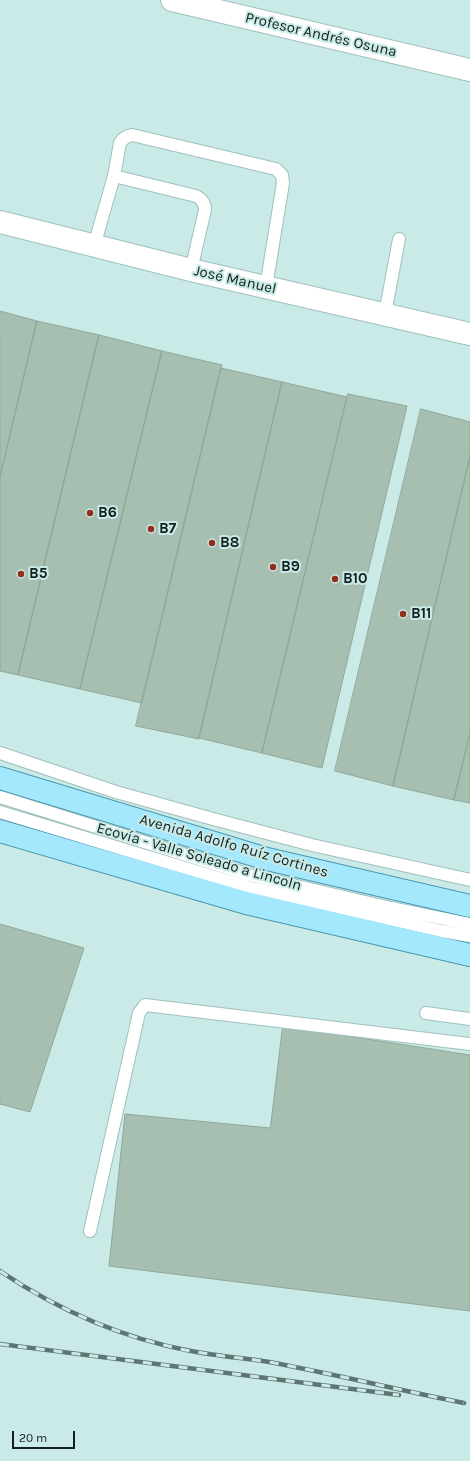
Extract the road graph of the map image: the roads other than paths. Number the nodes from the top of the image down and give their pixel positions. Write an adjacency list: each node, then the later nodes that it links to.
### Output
1 (172, 0): 2 (street, Profesor Andrés Osuna)
2 (470, 70)
3 (114, 176): 6 (lane); 7 (lane); 8 (lane)
4 (0, 222): 6 (street, José Manuel)
5 (399, 239): 9 (lane)
6 (94, 246): 7 (street, José Manuel)
7 (191, 270): 8 (street, José Manuel)
8 (266, 287): 9 (street, José Manuel)
9 (385, 314): 10 (street, José Manuel)
10 (470, 334)
11 (0, 753): 16 (lane)
12 (0, 778): 17 (main road, Avenida Adolfo Ruíz Cortines)
13 (0, 797): 18 (lane, Ecovía - Valle Soleado a Lincoln)
14 (0, 812): 19 (lane)
15 (0, 831): 20 (main road)
16 (470, 880)
17 (470, 906)
18 (470, 924)
19 (470, 936)
20 (470, 955)
21 (426, 1013): 22 (lane)
22 (470, 1019)
23 (470, 1044): 24 (lane)
24 (90, 1231)

